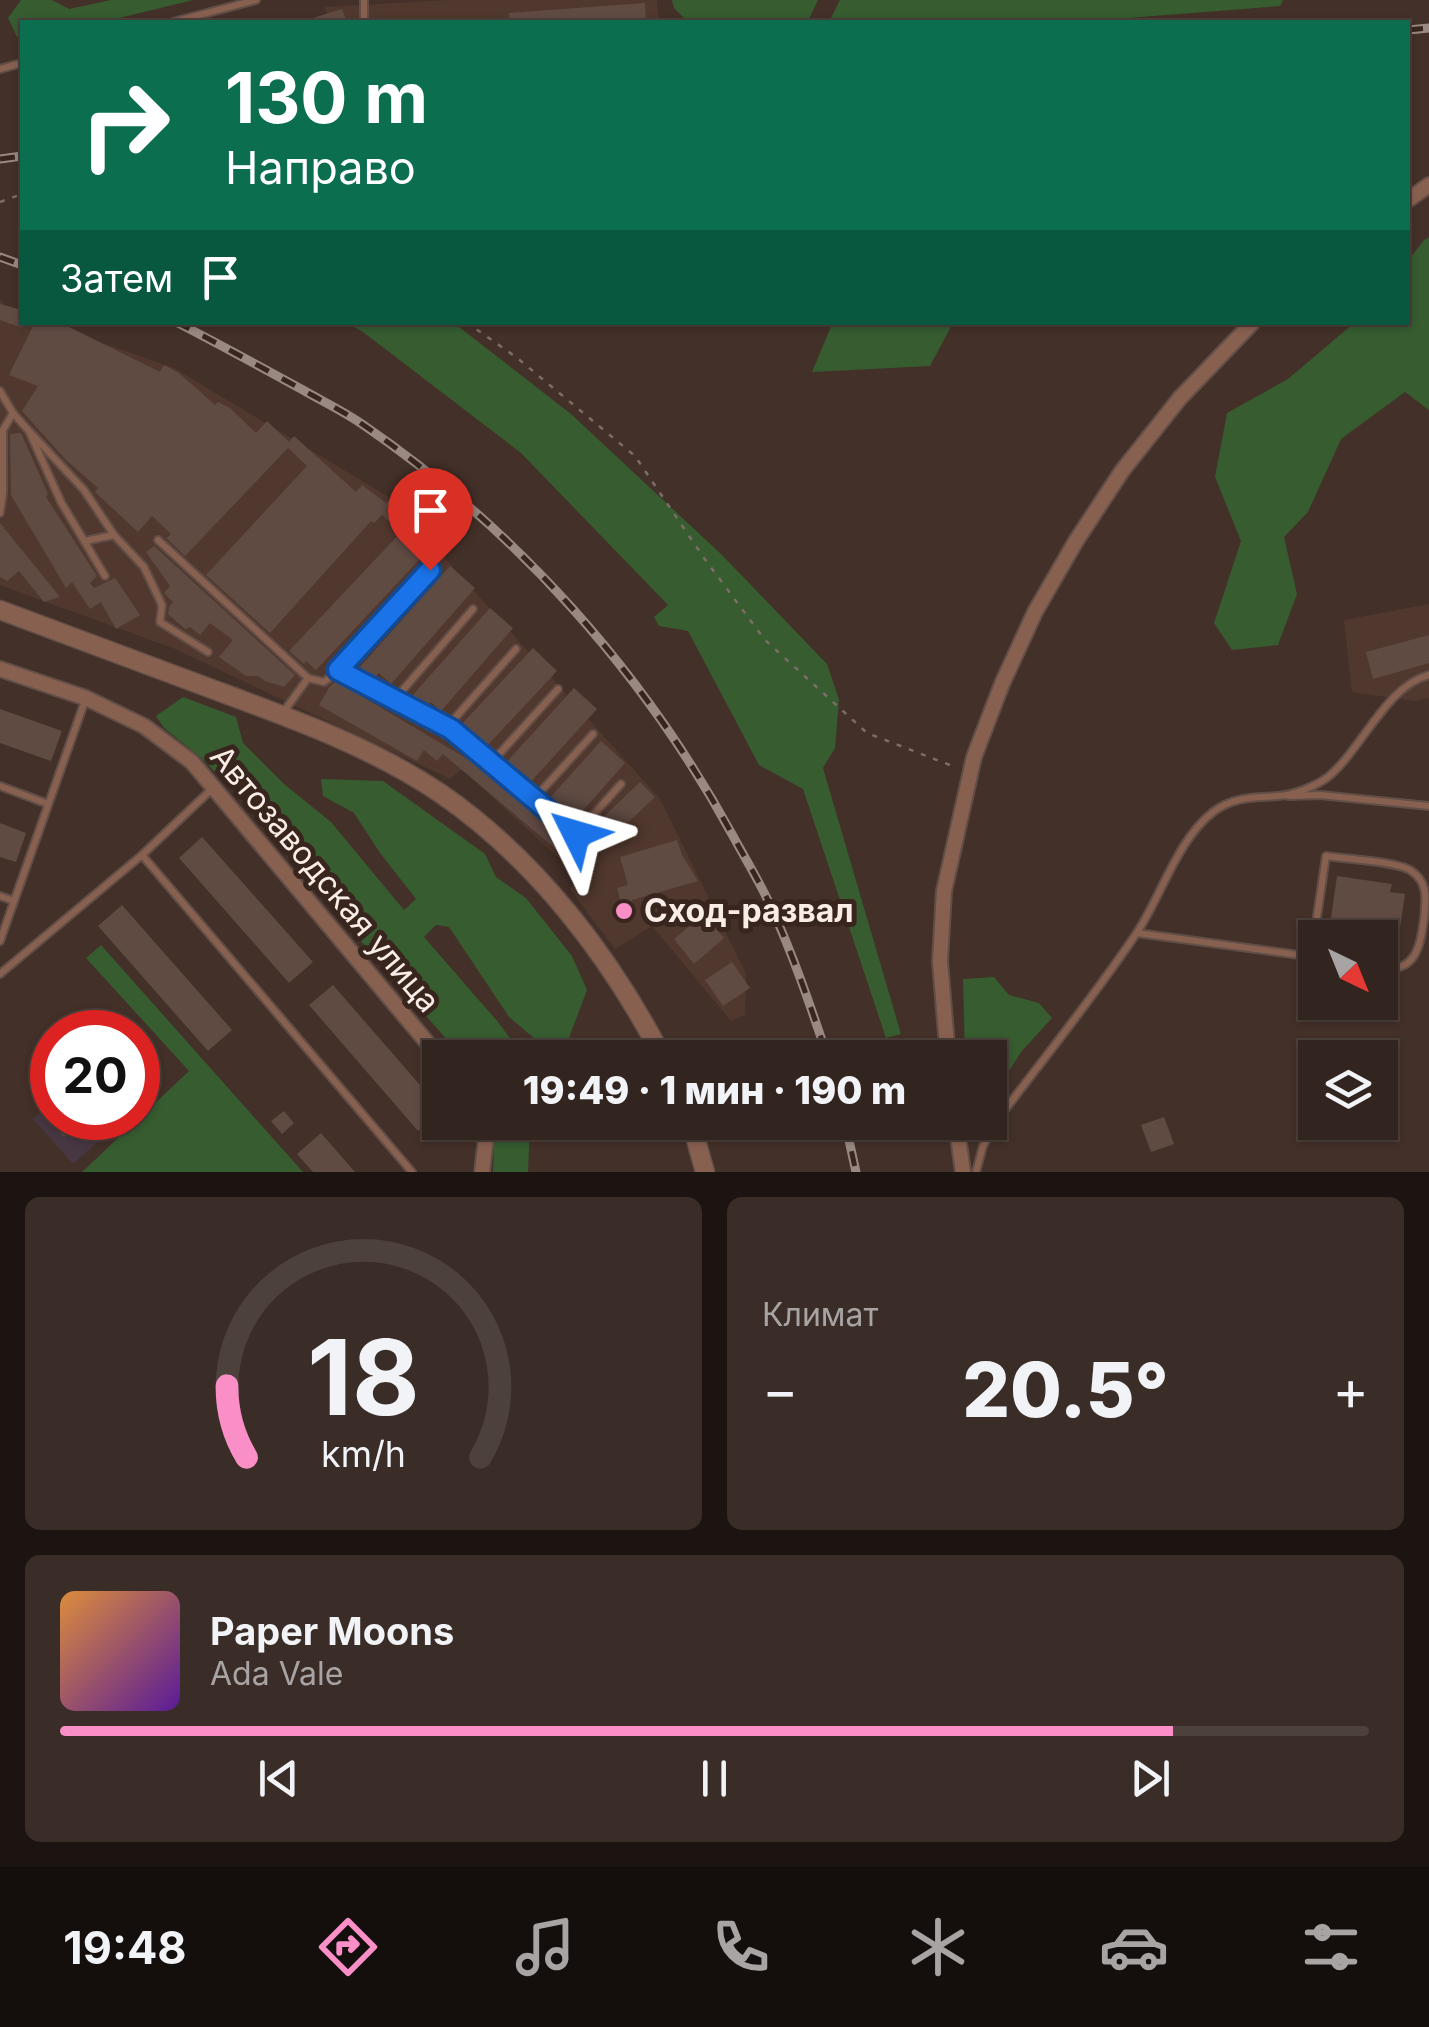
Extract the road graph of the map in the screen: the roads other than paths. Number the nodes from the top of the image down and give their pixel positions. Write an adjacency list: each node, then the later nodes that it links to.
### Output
1 (256, 0): 2 (lane)
2 (181, 20)
3 (1251, 325): 47 (street)
4 (0, 391): 5 (lane)
5 (13, 413): 6 (lane); 7 (lane)
6 (29, 431): 8 (lane); 10 (lane)
7 (0, 513)
8 (114, 535): 10 (lane); 16 (lane)
9 (158, 540): 20 (lane)
10 (85, 541): 12 (lane)
11 (430, 570): 18 (lane)
12 (106, 576)
13 (473, 609): 23 (lane)
14 (0, 610): 24 (street)
15 (516, 649): 25 (lane)
16 (208, 652)
17 (0, 669): 22 (street, Автозаводская улица)
18 (338, 670): 20 (lane); 23 (lane)
19 (1429, 674): 31 (lane)
20 (308, 678): 24 (lane)
21 (558, 690): 27 (lane)
22 (86, 698): 30 (street, Автозаводская улица); 33 (lane)
23 (395, 699): 25 (lane)
24 (281, 715): 46 (street)
25 (448, 727): 27 (lane)
26 (593, 734): 32 (lane)
27 (491, 763): 32 (lane)
28 (621, 784): 32 (lane)
29 (0, 786): 33 (lane)
30 (214, 787): 36 (lane); 45 (street, Автозаводская улица)
31 (1282, 796): 34 (lane); 40 (lane)
32 (534, 799)
33 (48, 804): 38 (lane)
34 (1426, 806): 35 (lane)
35 (1429, 819)
36 (142, 856): 44 (lane); 51 (lane)
37 (0, 896): 38 (lane)
38 (14, 901): 41 (lane)
39 (1318, 920): 43 (lane)
40 (1137, 932): 42 (lane); 55 (lane)
41 (0, 940)
42 (1298, 955)
43 (1398, 968)
44 (0, 974)
45 (425, 1040)
46 (654, 1040)
47 (946, 1040)
48 (486, 1140): 52 (street)
49 (696, 1140): 53 (street)
50 (959, 1140): 54 (street)
51 (412, 1172)
52 (482, 1172)
53 (704, 1172)
54 (963, 1172)
55 (976, 1172)

